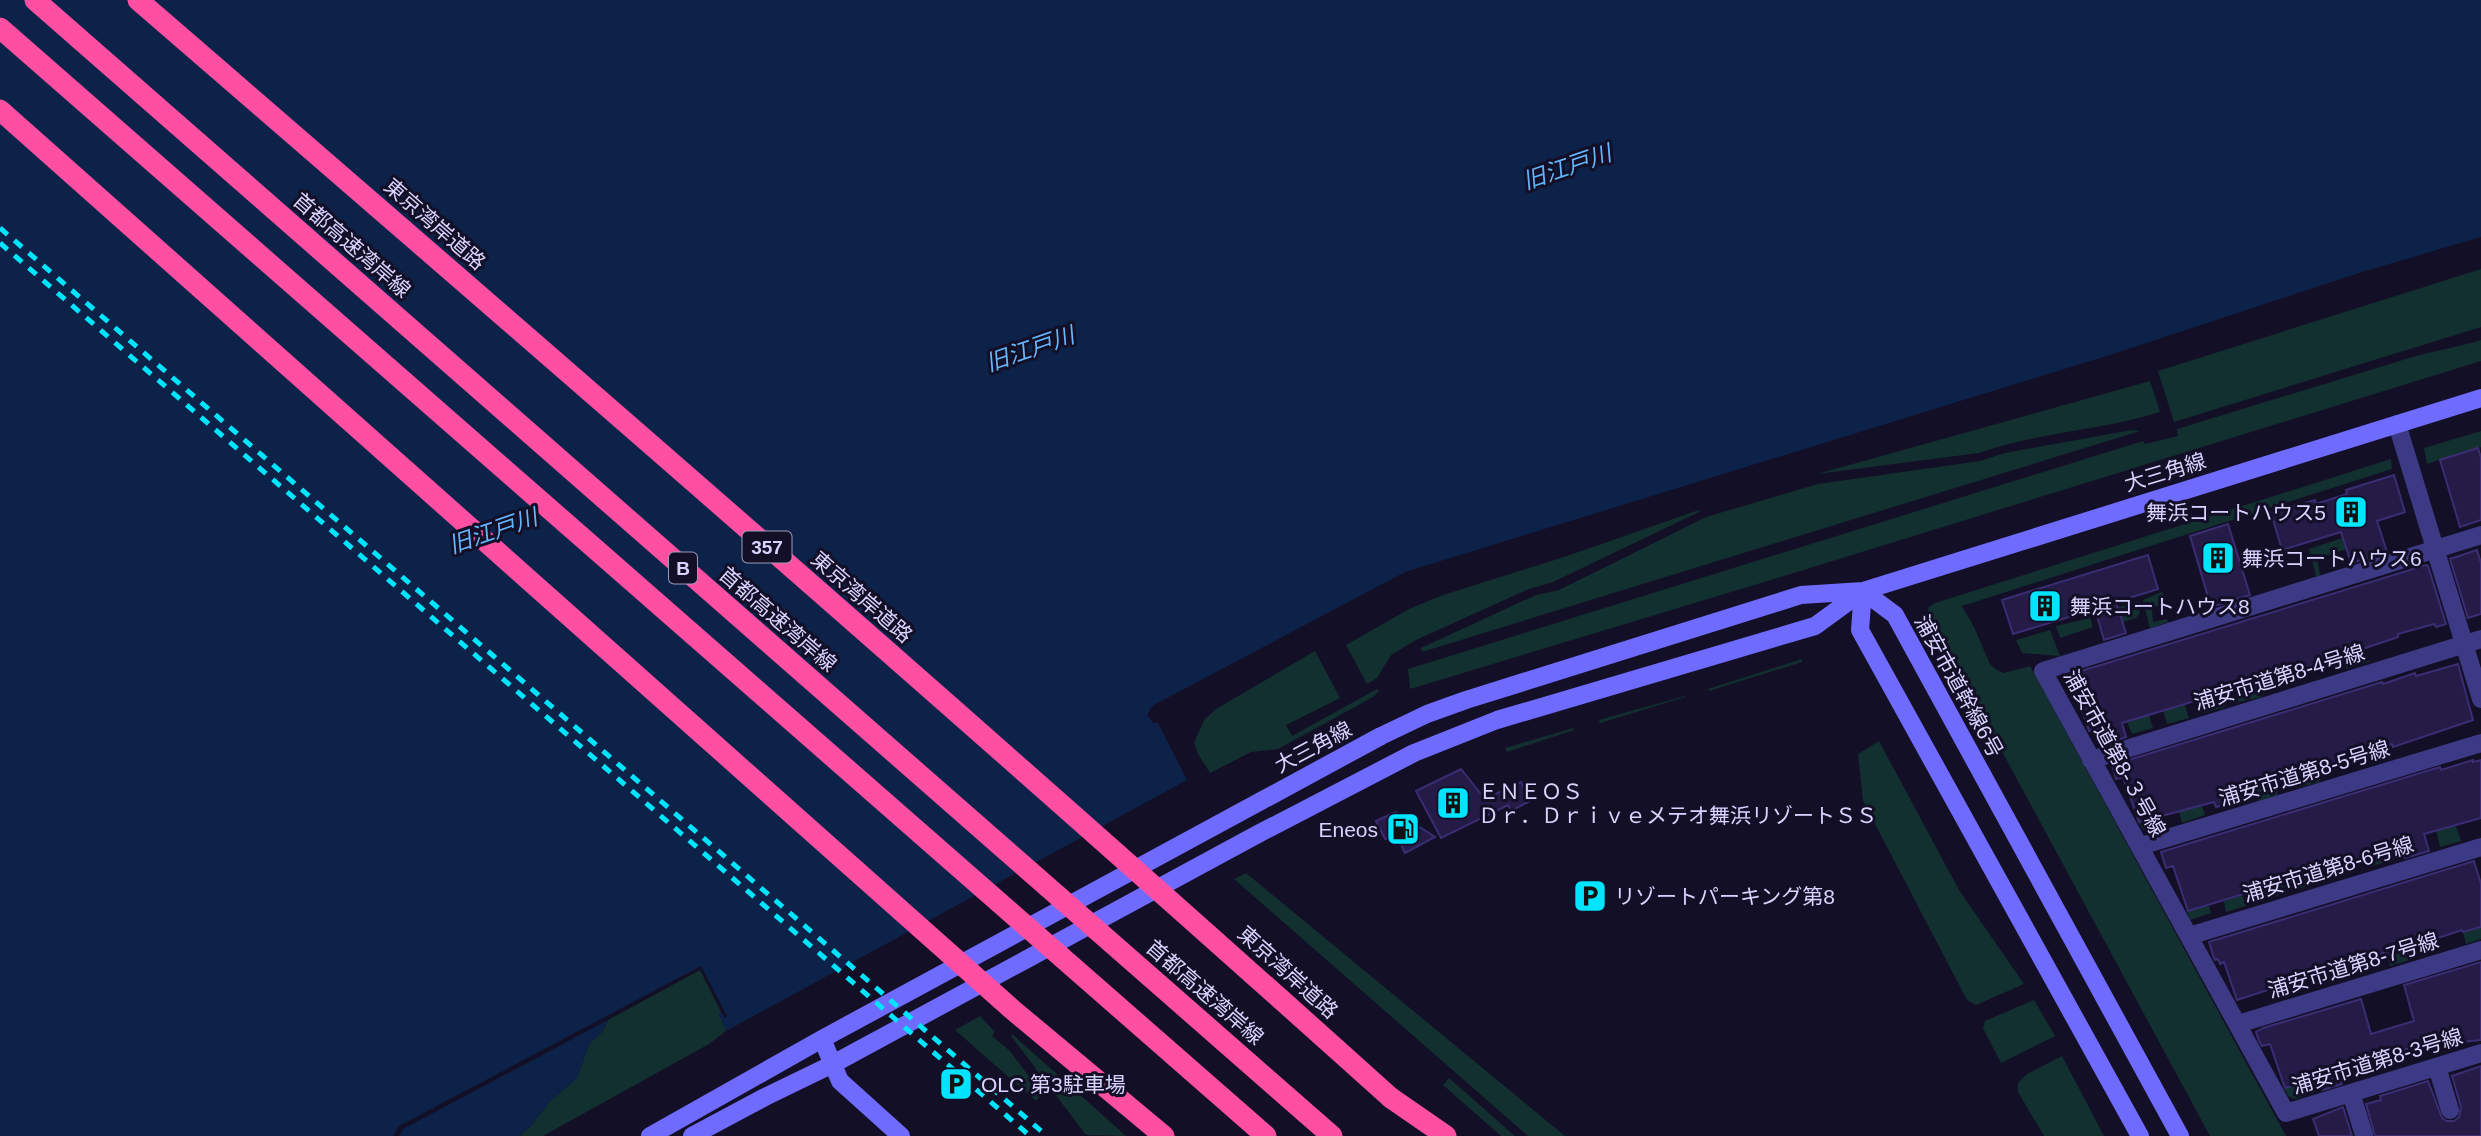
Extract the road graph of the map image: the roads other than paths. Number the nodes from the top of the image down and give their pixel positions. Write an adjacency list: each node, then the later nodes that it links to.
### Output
1 (35, 0): 35 (highway, 首都高速湾岸線 / B, bridge)
2 (138, 0): 25 (highway, 東京湾岸道路 / 357, bridge)
3 (0, 28): 24 (highway, B, bridge)
4 (0, 110): 32 (highway, bridge)
5 (2481, 398): 6 (street, 大三角線)
6 (2397, 424): 8 (street); 9 (street, 大三角線)
7 (2481, 535): 8 (street, 浦安市道第8-３号線)
8 (2435, 550): 10 (street); 13 (street, 浦安市道第8-３号線)
9 (1863, 591): 19 (street, 大三角線); 21 (street, 大三角線); 38 (street); 39 (street, 浦安市道幹線6号)
10 (2472, 641): 11 (street); 13 (street, 浦安市道第8-4号線)
11 (2481, 699)
12 (2481, 743): 14 (street, 浦安市道第8-5号線)
13 (2091, 760): 14 (street, 浦安市道第8-３号線)
14 (2141, 846): 16 (street, 浦安市道第8-３号線)
15 (2481, 847): 16 (street, 浦安市道第8-6号線)
16 (2189, 936): 18 (street, 浦安市道第8-３号線)
17 (2481, 950): 18 (street, 浦安市道第8-7号線)
18 (2238, 1024): 27 (street, 浦安市道第8-３号線)
19 (822, 1039): 21 (street); 29 (street, 大三角線)
20 (2481, 1053): 22 (street, 浦安市道第8-3号線)
21 (833, 1064): 30 (street, 大三角線); 31 (street)
22 (2437, 1067): 23 (street, 浦安市道第8-3号線); 26 (street)
23 (2351, 1093): 27 (street, 浦安市道第8-3号線); 28 (street)
24 (1223, 1098): 33 (highway, bridge); 34 (highway, B, bridge)
25 (1391, 1098): 36 (highway, 東京湾岸道路 / 357); 37 (highway, 東京湾岸道路 / 357)
26 (2449, 1110)
27 (2286, 1113)
28 (2364, 1135)
29 (650, 1136)
30 (692, 1136)
31 (901, 1136)
32 (1164, 1136)
33 (1252, 1136)
34 (1266, 1136)
35 (1332, 1136)
36 (1429, 1136)
37 (1446, 1136)
38 (2140, 1136)
39 (2180, 1136)

